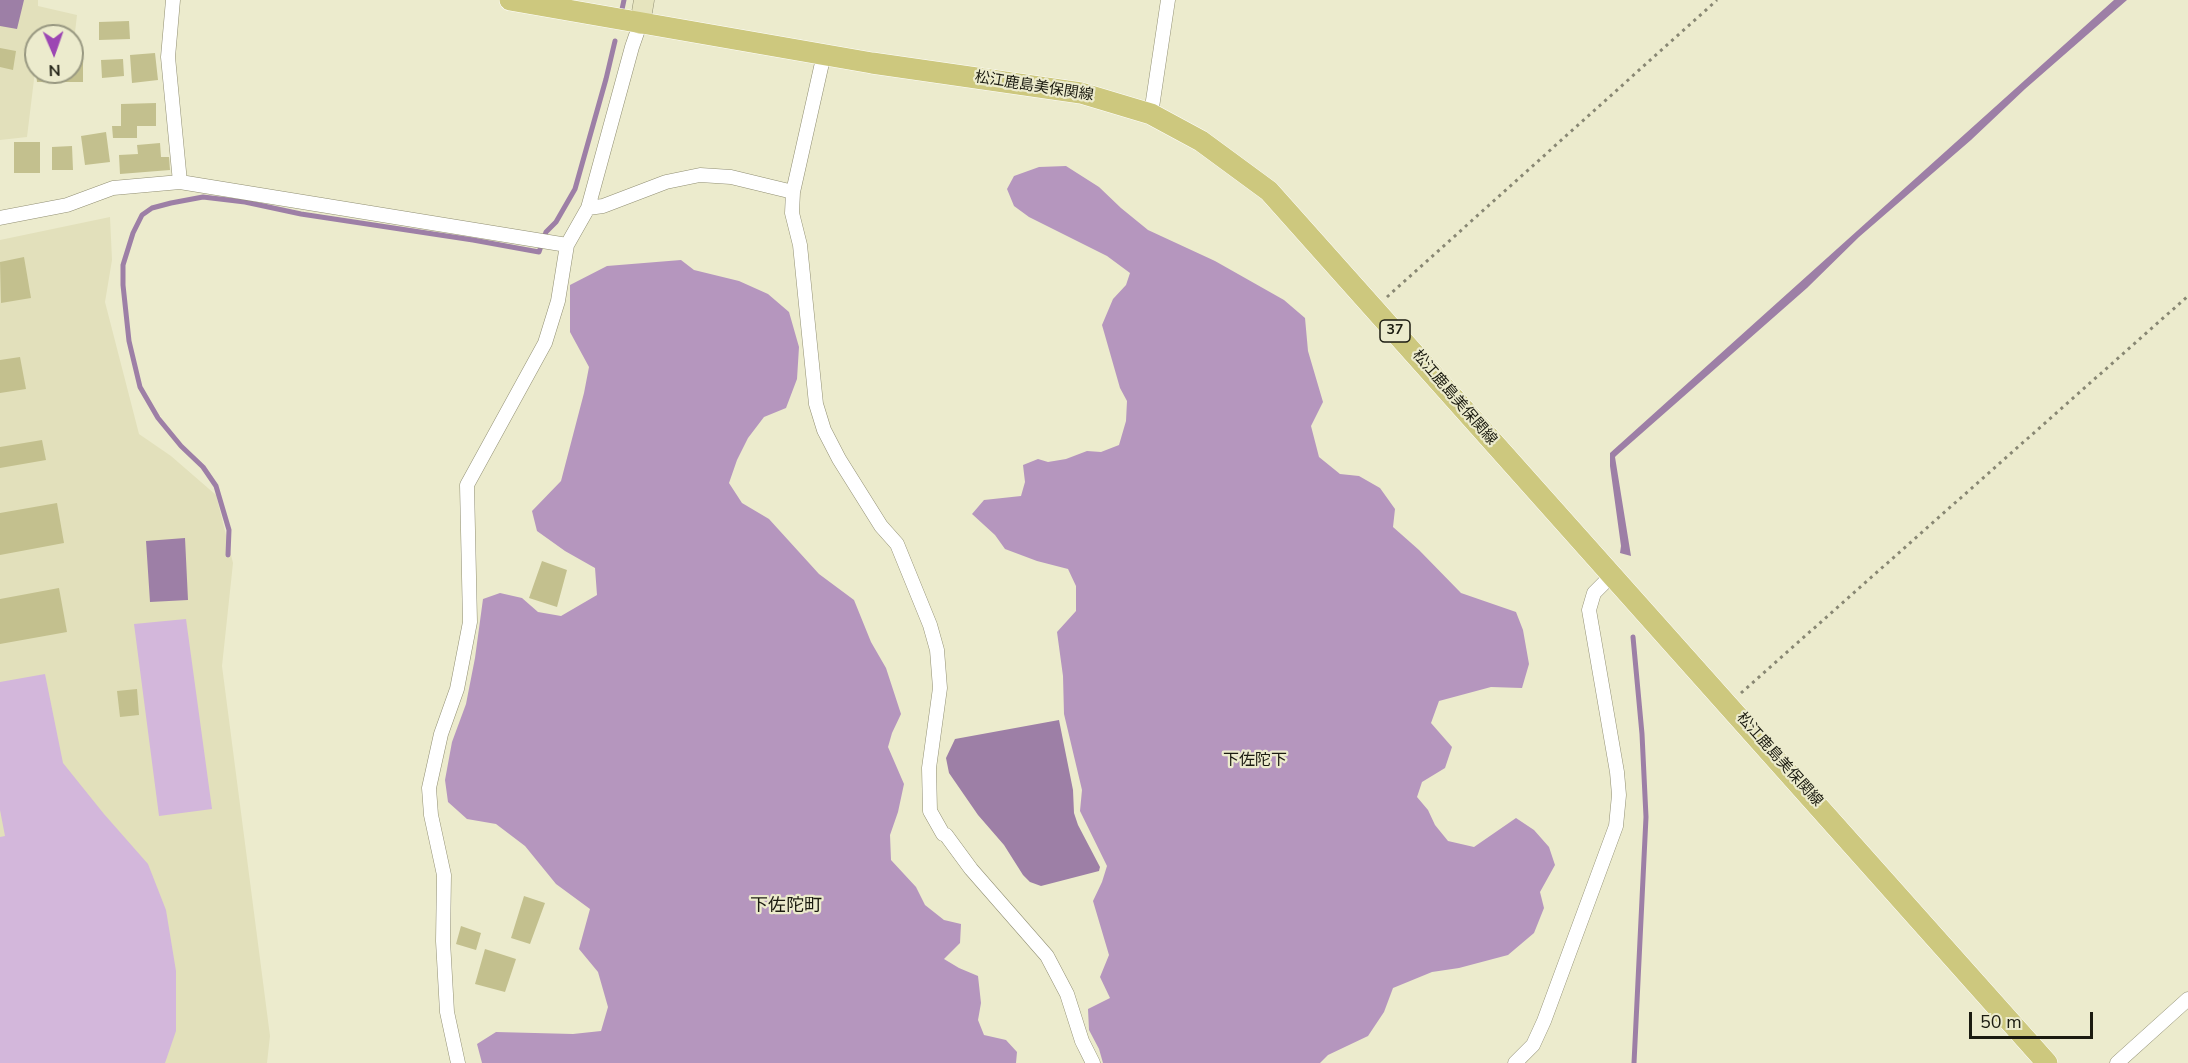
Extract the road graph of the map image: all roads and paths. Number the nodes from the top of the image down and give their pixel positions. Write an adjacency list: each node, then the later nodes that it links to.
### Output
1 (173, 0): 9 (street)
2 (510, 0): 6 (main road, 松江鹿島美保関線 / 37)
3 (645, 0): 6 (street)
4 (1168, 0): 8 (street)
5 (1718, 0): 15 (path)
6 (640, 24): 7 (main road, 松江鹿島美保関線 / 37); 11 (street)
7 (824, 54): 8 (main road, 松江鹿島美保関線 / 37); 10 (street)
8 (1151, 114): 15 (main road, 松江鹿島美保関線 / 37)
9 (180, 182): 12 (street); 13 (street)
10 (793, 192): 11 (street); 20 (street)
11 (588, 208): 13 (street)
12 (0, 218)
13 (567, 244): 19 (street)
14 (2188, 296): 17 (path)
15 (1374, 308): 16 (main road, 松江鹿島美保関線 / 37)
16 (1611, 576): 17 (main road, 松江鹿島美保関線 / 37); 21 (street)
17 (1728, 704): 22 (main road, 松江鹿島美保関線 / 37)
18 (2188, 999): 23 (street)
19 (458, 1063)
20 (1093, 1063)
21 (1515, 1063)
22 (2047, 1063)
23 (2116, 1063)

